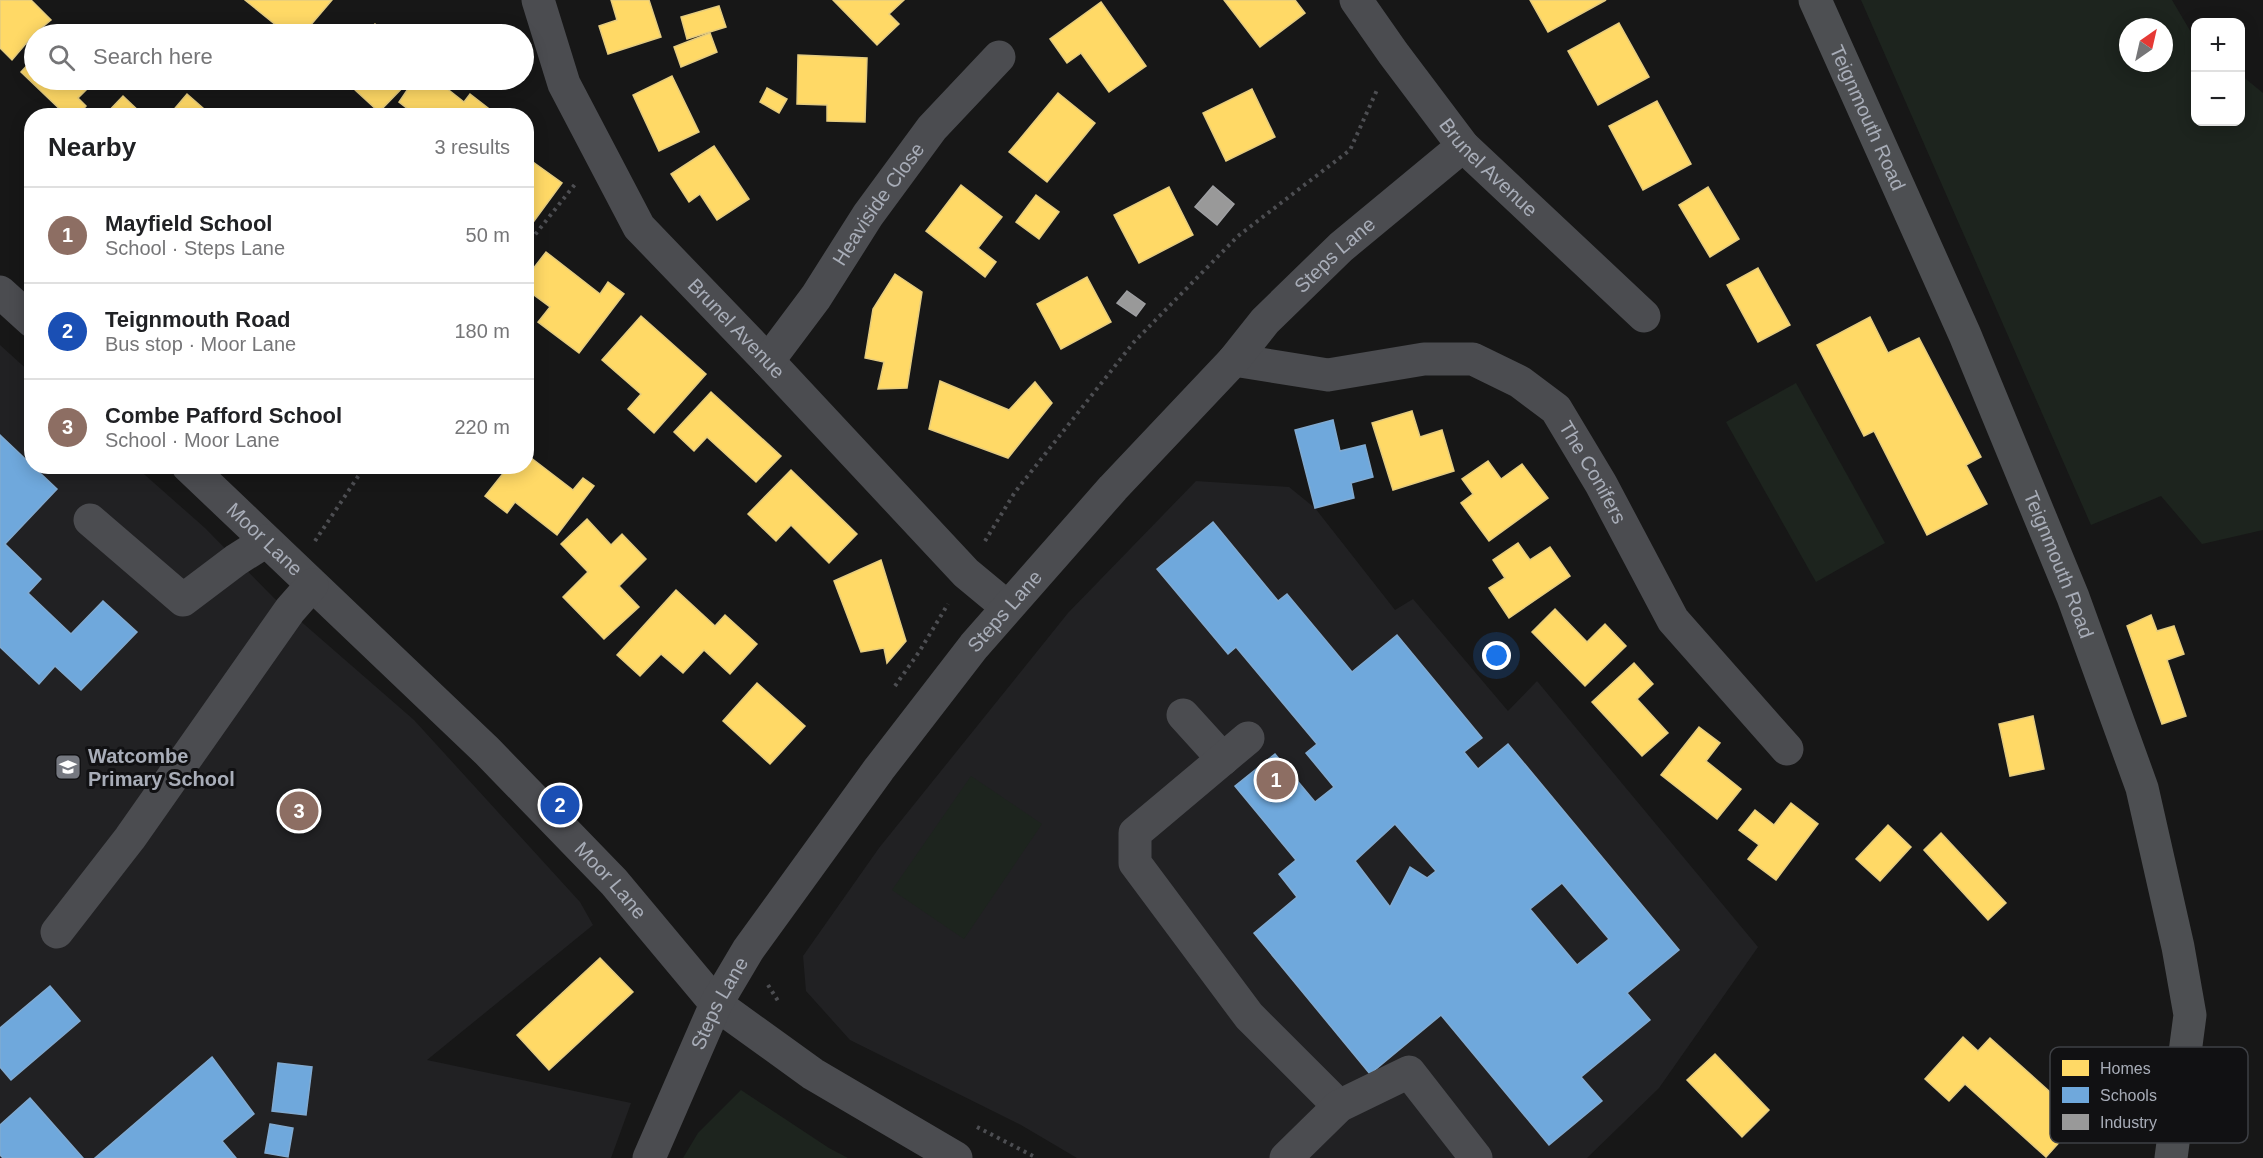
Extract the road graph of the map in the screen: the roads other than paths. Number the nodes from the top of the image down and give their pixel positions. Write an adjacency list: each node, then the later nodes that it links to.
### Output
1 (538, 0): 10 (street, Brunel Avenue)
2 (1356, 0): 5 (street, Brunel Avenue)
3 (1815, 0): 22 (main road, Teignmouth Road)
4 (999, 57): 10 (street, Heaviside Close)
5 (1463, 146): 8 (street, Brunel Avenue); 9 (street, Steps Lane)
6 (0, 292): 7 (street)
7 (24, 314)
8 (1644, 316)
9 (1234, 360): 15 (street, Steps Lane); 18 (street, The Conifers)
10 (768, 361): 15 (street, Brunel Avenue)
11 (196, 474): 13 (street, Moor Lane)
12 (90, 520): 13 (street)
13 (266, 541): 14 (street, Moor Lane)
14 (304, 577): 20 (street); 21 (street, Moor Lane)
15 (1007, 607): 21 (street, Steps Lane)
16 (1183, 715): 19 (street)
17 (1248, 738): 19 (street)
18 (1787, 748)
19 (1223, 759): 23 (street)
20 (57, 932)
21 (716, 1004): 25 (street, Steps Lane); 26 (street, Moor Lane)
22 (2186, 1047)
23 (1340, 1106): 27 (street); 28 (street)
24 (2173, 1143): 29 (main road, Teignmouth Road)
25 (649, 1158)
26 (956, 1158)
27 (1286, 1158)
28 (1476, 1158)
29 (2171, 1158)

